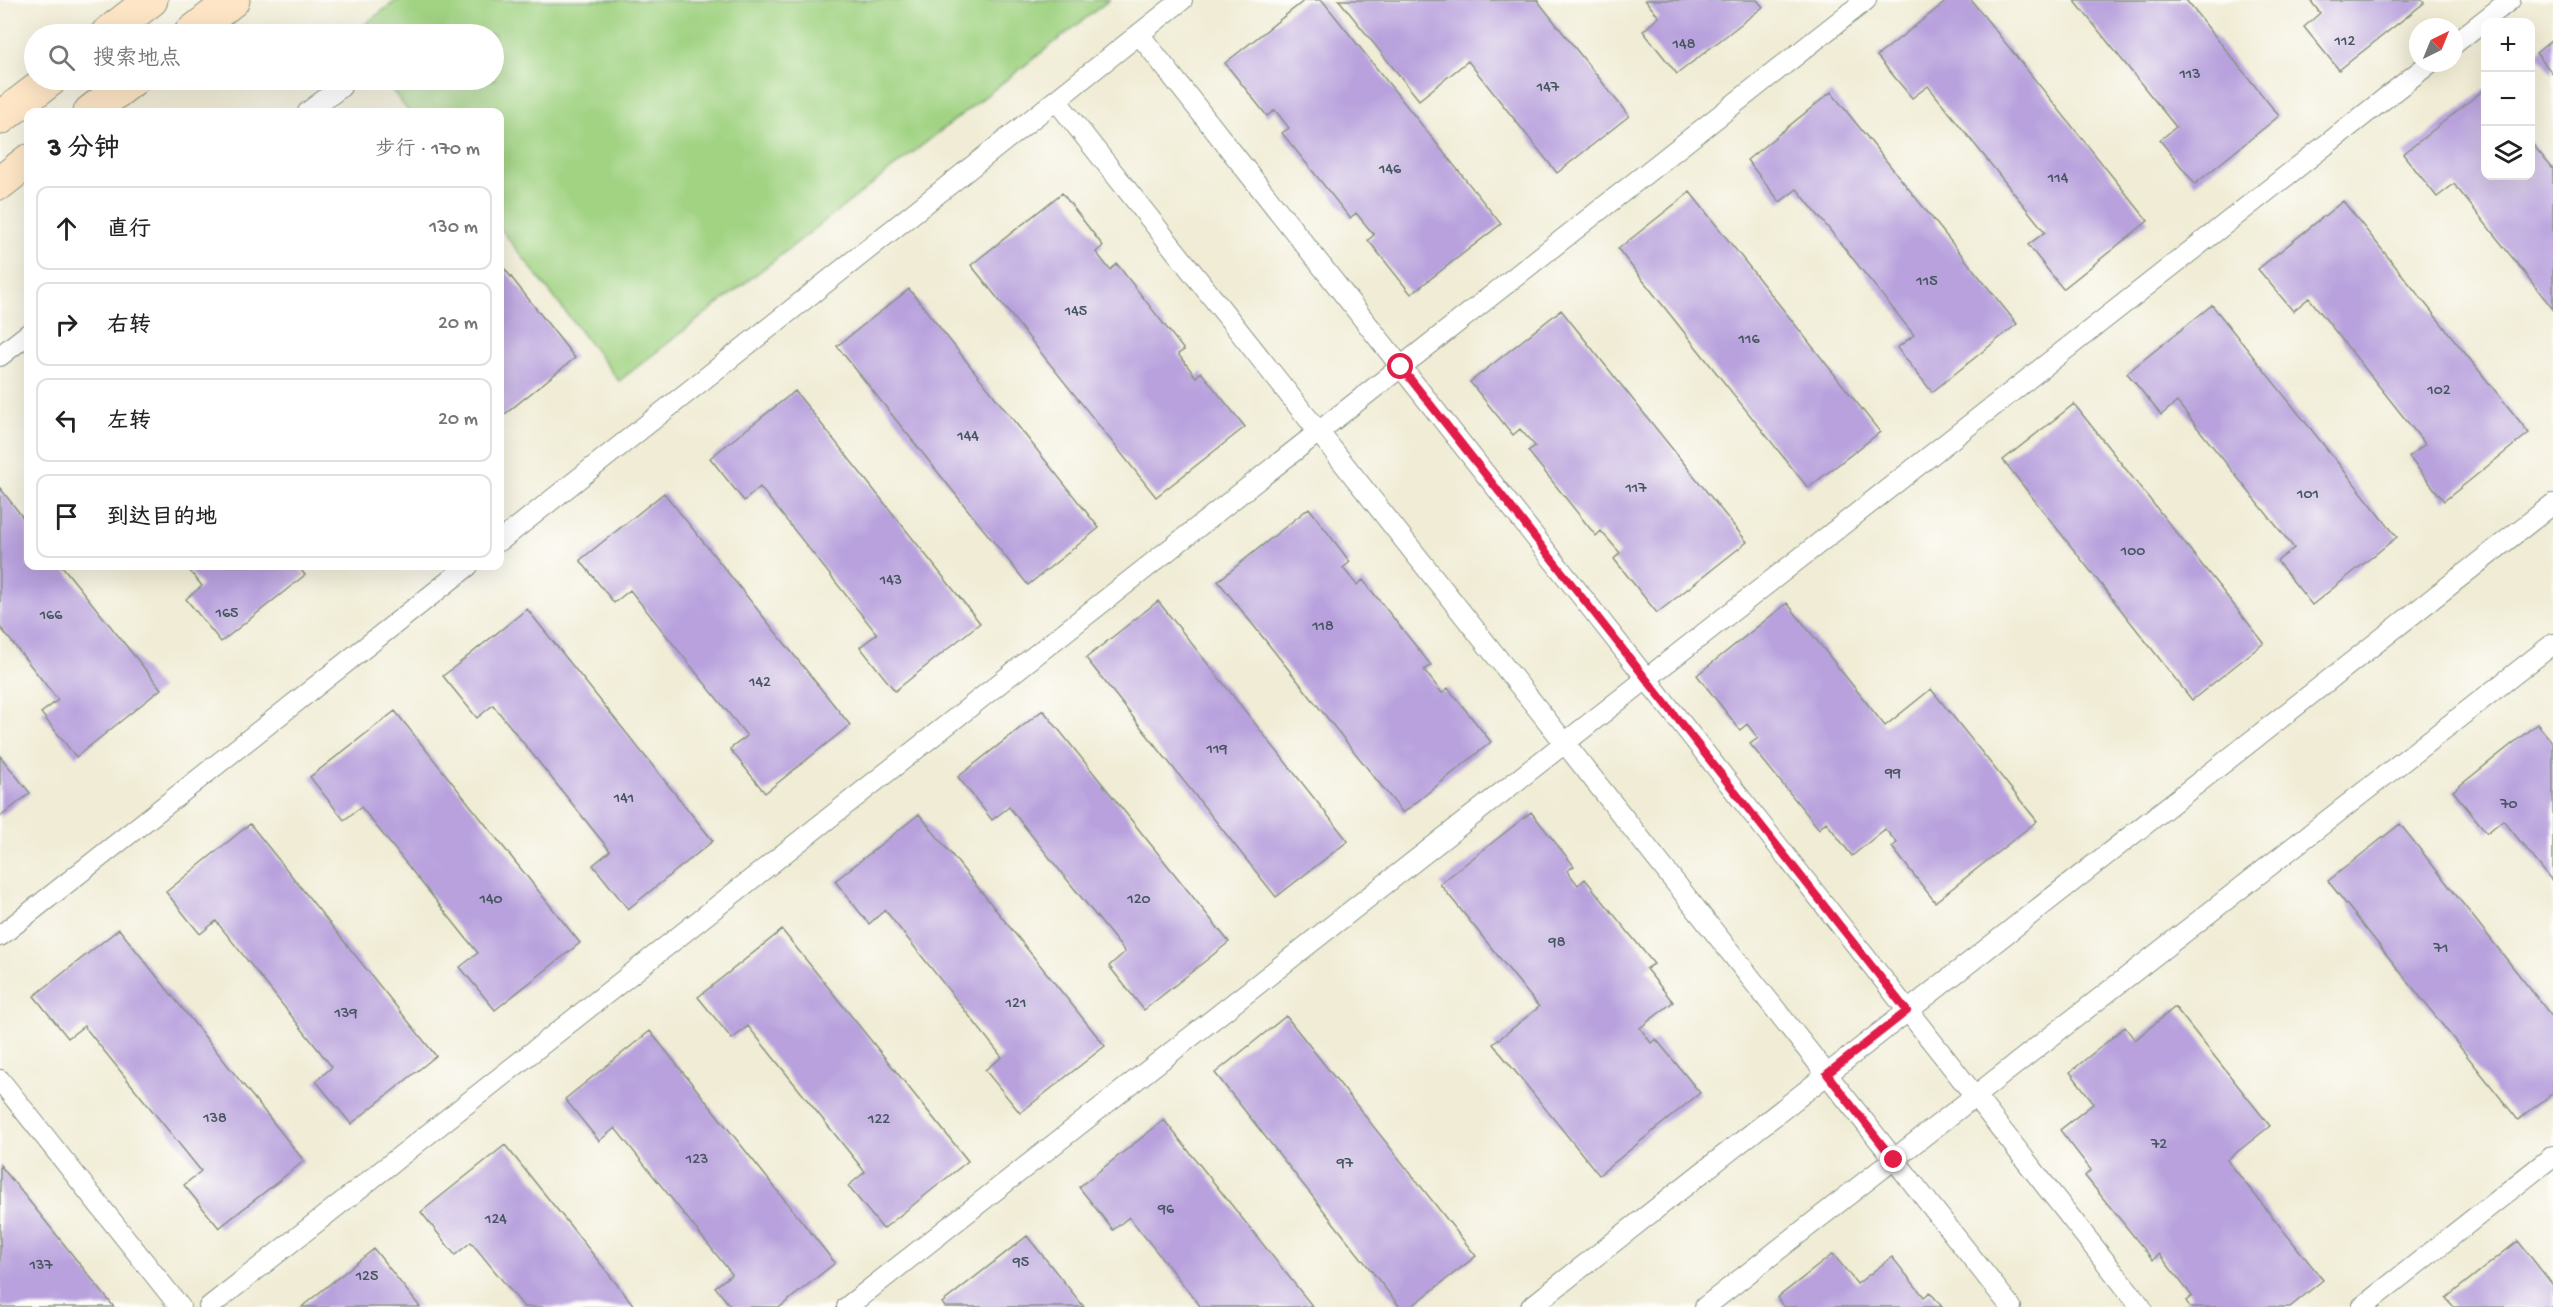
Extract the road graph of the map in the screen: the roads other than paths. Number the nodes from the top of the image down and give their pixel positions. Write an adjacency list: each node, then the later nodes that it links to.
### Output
1 (151, 0): 6 (street)
2 (233, 0): 7 (street)
3 (1182, 0): 8 (lane)
4 (1866, 0): 22 (lane)
5 (2510, 0): 9 (lane)
6 (120, 24)
7 (203, 24)
8 (1139, 34): 14 (lane); 22 (lane)
9 (2463, 37)
10 (2419, 72): 28 (lane)
11 (37, 90): 17 (street)
12 (119, 90): 15 (street)
13 (337, 90): 16 (lane)
14 (1056, 100): 23 (lane); 25 (lane)
15 (95, 108)
16 (313, 108)
17 (0, 118)
18 (24, 164): 19 (street)
19 (0, 183)
20 (24, 337): 21 (lane)
21 (0, 356)
22 (1401, 367): 23 (lane); 28 (lane)
23 (1318, 432): 29 (lane); 38 (lane)
24 (2553, 504): 31 (lane)
25 (504, 538)
26 (463, 570): 30 (lane)
27 (2553, 644): 34 (lane)
28 (1646, 679): 29 (lane); 31 (lane)
29 (1565, 743): 32 (lane); 39 (lane)
30 (0, 936)
31 (1907, 1011): 32 (lane); 34 (lane)
32 (1827, 1074): 36 (lane); 40 (lane)
33 (0, 1080): 37 (lane)
34 (1975, 1096): 36 (lane); 43 (lane)
35 (2553, 1156): 44 (lane)
36 (1894, 1160): 41 (lane); 42 (lane)
37 (180, 1307)
38 (208, 1307)
39 (847, 1307)
40 (1531, 1307)
41 (1705, 1307)
42 (2011, 1307)
43 (2140, 1307)
44 (2362, 1307)

